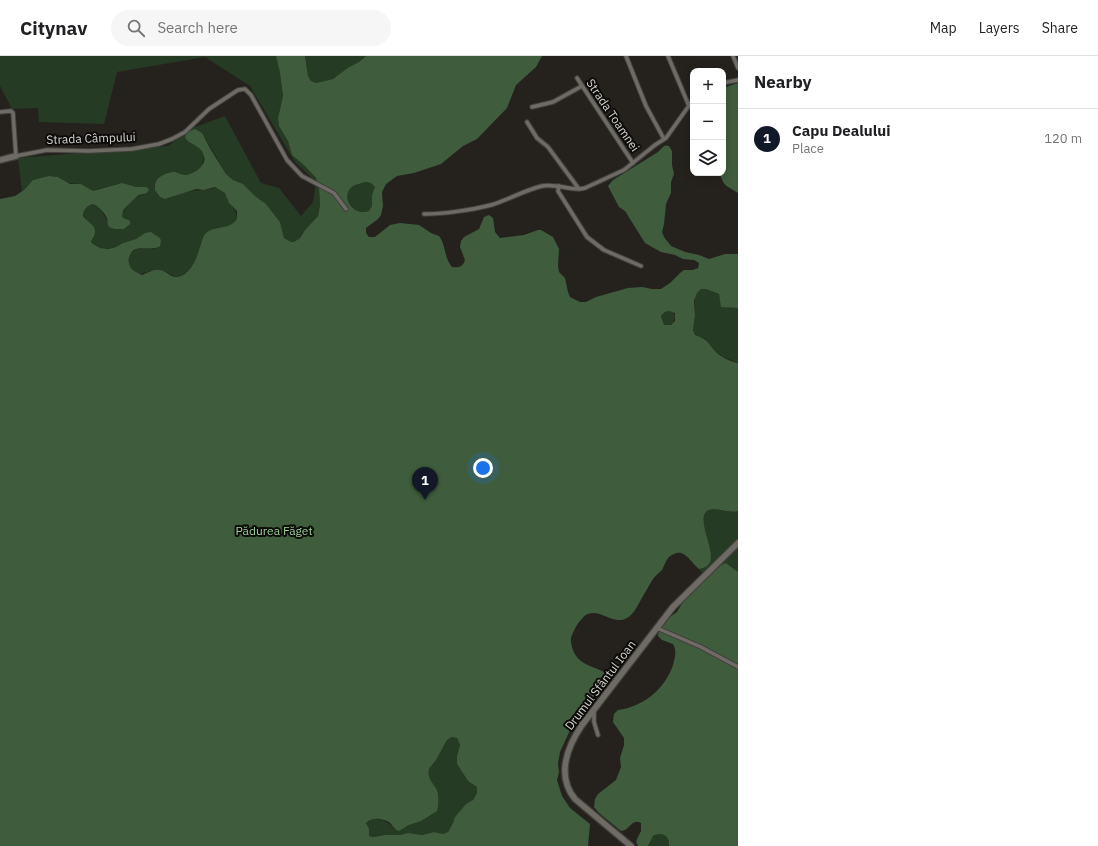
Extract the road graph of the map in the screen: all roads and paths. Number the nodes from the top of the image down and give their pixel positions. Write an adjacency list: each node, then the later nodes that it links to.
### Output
1 (626, 56): 13 (street)
2 (668, 56): 9 (street)
3 (733, 56): 4 (street)
4 (738, 68)
5 (577, 78): 8 (street, Strada Toamnei)
6 (738, 80): 7 (street)
7 (726, 82)
8 (582, 86): 10 (street); 16 (street, Strada Toamnei)
9 (689, 106): 13 (street)
10 (532, 107)
11 (0, 112): 14 (street)
12 (527, 122): 18 (street)
13 (664, 139): 16 (street)
14 (16, 156): 15 (main road, Strada Câmpului); 19 (street, Strada Câmpului)
15 (0, 160)
16 (634, 163): 18 (street)
17 (559, 186): 18 (street); 20 (street); 21 (street)
18 (579, 190)
19 (346, 209)
20 (424, 214)
21 (641, 266)
22 (738, 543): 23 (main road, Drumul Sfântul Ioan)
23 (657, 628): 24 (street); 25 (main road, Drumul Sfântul Ioan)
24 (738, 667)
25 (594, 710): 26 (street); 27 (main road, Drumul Sfântul Ioan)
26 (598, 735)
27 (631, 846)

